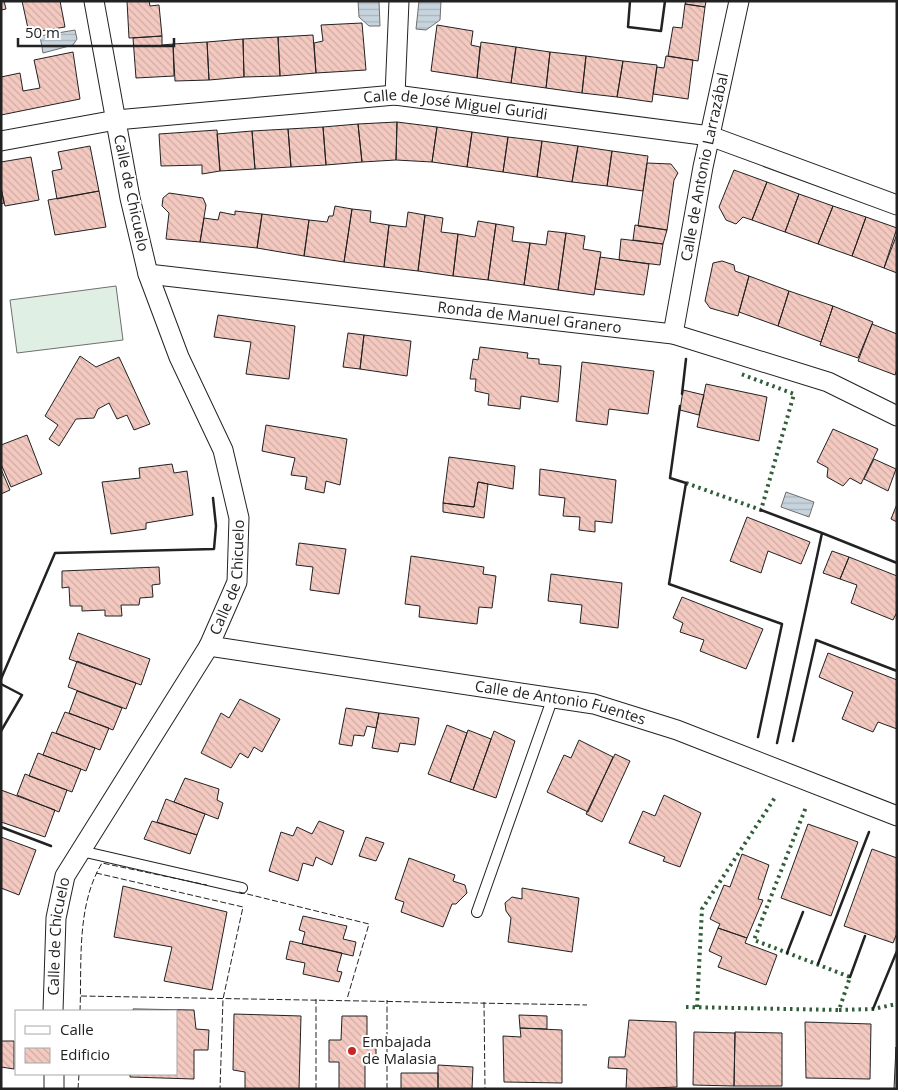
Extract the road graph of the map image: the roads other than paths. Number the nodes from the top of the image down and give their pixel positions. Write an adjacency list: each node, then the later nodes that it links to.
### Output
1 (94, 1): 5 (street, Calle de Chicuelo)
2 (399, 1): 4 (street)
3 (739, 1): 6 (street, Calle de Antonio Larrazábal)
4 (394, 95): 5 (street, Calle de José Miguel Guridi); 6 (street, Calle de José Miguel Guridi)
5 (116, 120): 7 (street, Calle de José Miguel Guridi); 9 (street, Calle de Chicuelo)
6 (710, 136): 8 (street, Calle de José Miguel Guridi); 10 (street, Calle de Antonio Larrazábal)
7 (1, 141)
8 (897, 205)
9 (148, 274): 10 (street, Ronda de Manuel Granero); 12 (street, Calle de Chicuelo)
10 (673, 334): 11 (street, Ronda de Manuel Granero)
11 (897, 416)
12 (209, 646): 13 (street, Calle de Antonio Fuentes); 15 (street, Calle de Chicuelo)
13 (553, 697): 14 (street, Calle de Antonio Fuentes); 17 (lane)
14 (897, 816)
15 (81, 851): 16 (lane); 18 (street, Calle de Chicuelo)
16 (242, 888)
17 (477, 912)
18 (53, 1010)
19 (54, 1075): 20 (street)
20 (54, 1089)

